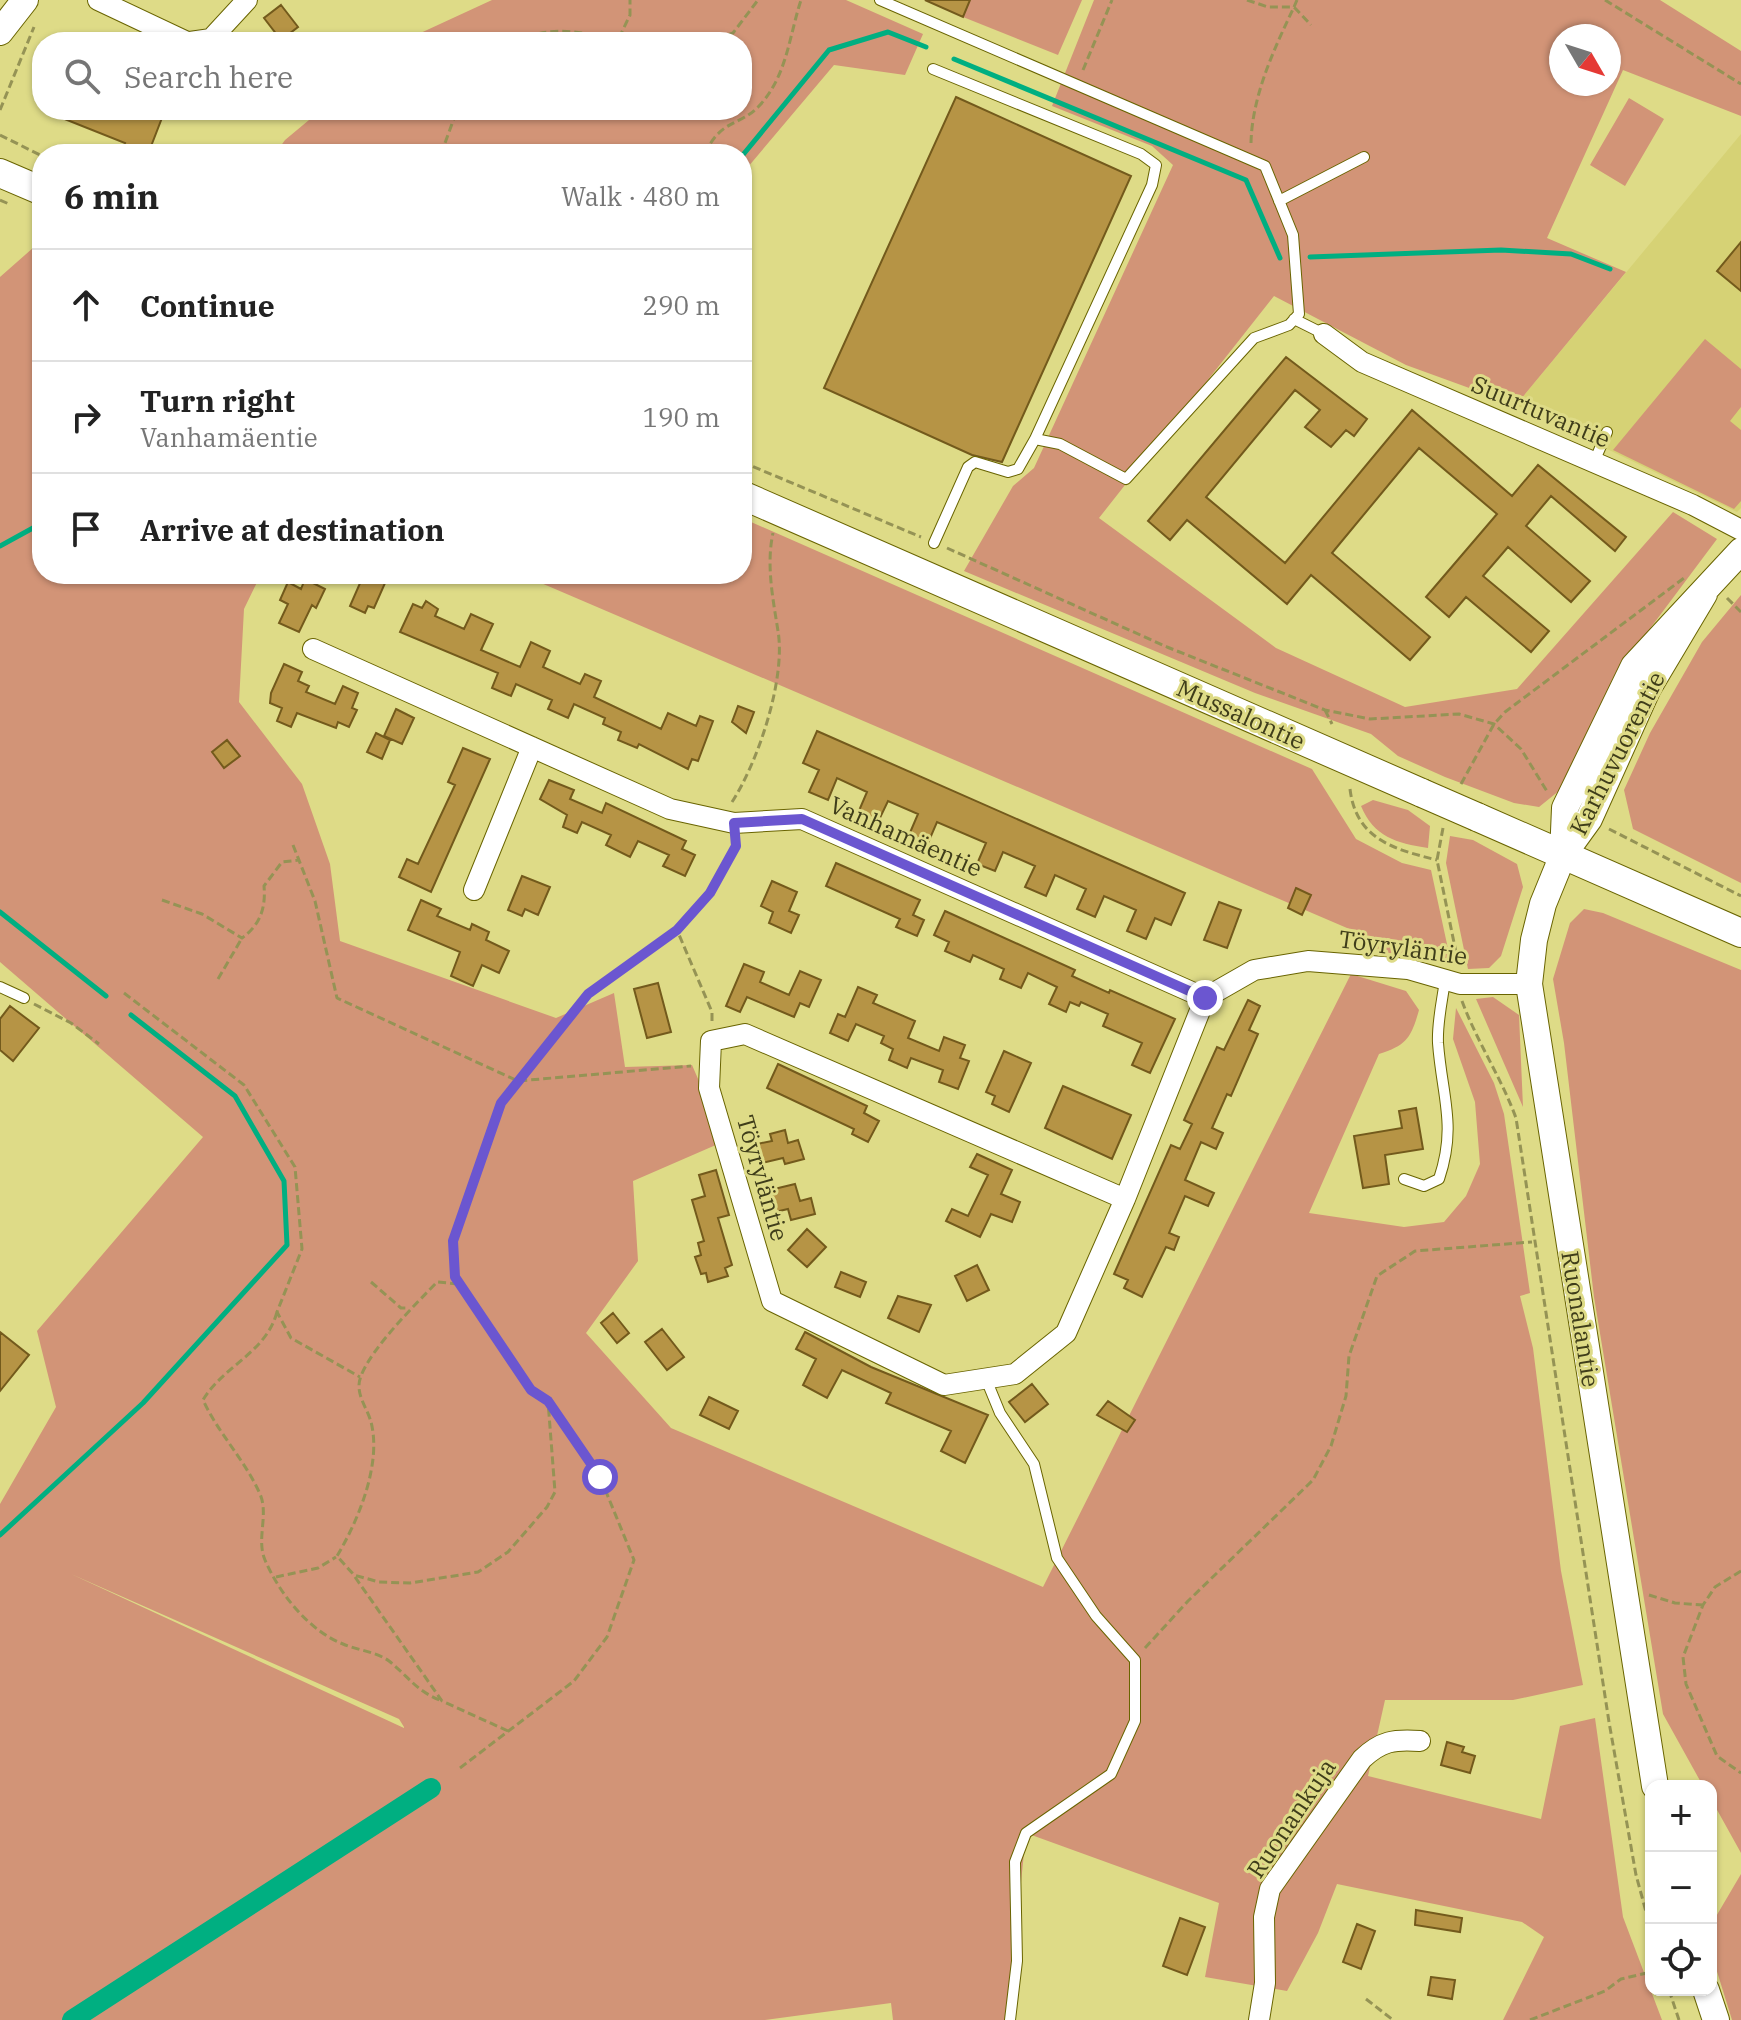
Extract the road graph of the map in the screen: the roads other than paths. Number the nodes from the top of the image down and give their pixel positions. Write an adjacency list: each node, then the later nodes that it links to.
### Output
1 (98, 0): 6 (street)
2 (247, 0): 7 (street)
3 (880, 0): 12 (lane)
4 (31, 11): 5 (street)
5 (0, 32)
6 (167, 32)
7 (217, 32)
8 (933, 69): 16 (lane)
9 (1364, 157): 12 (lane)
10 (0, 173): 11 (main road)
11 (32, 187)
12 (1279, 201): 13 (lane)
13 (1294, 319): 14 (lane); 16 (lane)
14 (1324, 334): 17 (street, Suurtuvantie)
15 (1607, 432): 17 (lane)
16 (1035, 439): 20 (lane)
17 (1594, 462): 19 (street, Suurtuvantie)
18 (752, 499): 25 (main road, Mussalontie, bridge)
19 (1741, 530)
20 (934, 543)
21 (1741, 551): 22 (street, Karhuvuorentie)
22 (1714, 595): 25 (street, Karhuvuorentie); 25 (street, Karhuvuorentie)
23 (313, 649): 24 (street, Vanhamäentie)
24 (532, 747): 26 (street); 32 (street, Vanhamäentie)
25 (1563, 855): 27 (main road, Mussalontie); 29 (street, Ruonalantie)
26 (474, 890)
27 (1741, 933)
28 (1445, 981): 29 (street, Töyryläntie); 32 (street, Töyryläntie); 33 (lane)
29 (1529, 984): 37 (street, Ruonalantie)
30 (0, 987): 31 (lane)
31 (24, 998)
32 (1205, 998): 34 (street, Töyryläntie)
33 (1404, 1179)
34 (1125, 1199): 35 (street, Töyryläntie); 35 (street, Töyryläntie)
35 (986, 1379): 39 (lane)
36 (1420, 1741): 40 (street, Ruonankuja)
37 (1654, 1780)
38 (1708, 1996): 41 (street)
39 (1010, 2020)
40 (1259, 2020)
41 (1716, 2020)

